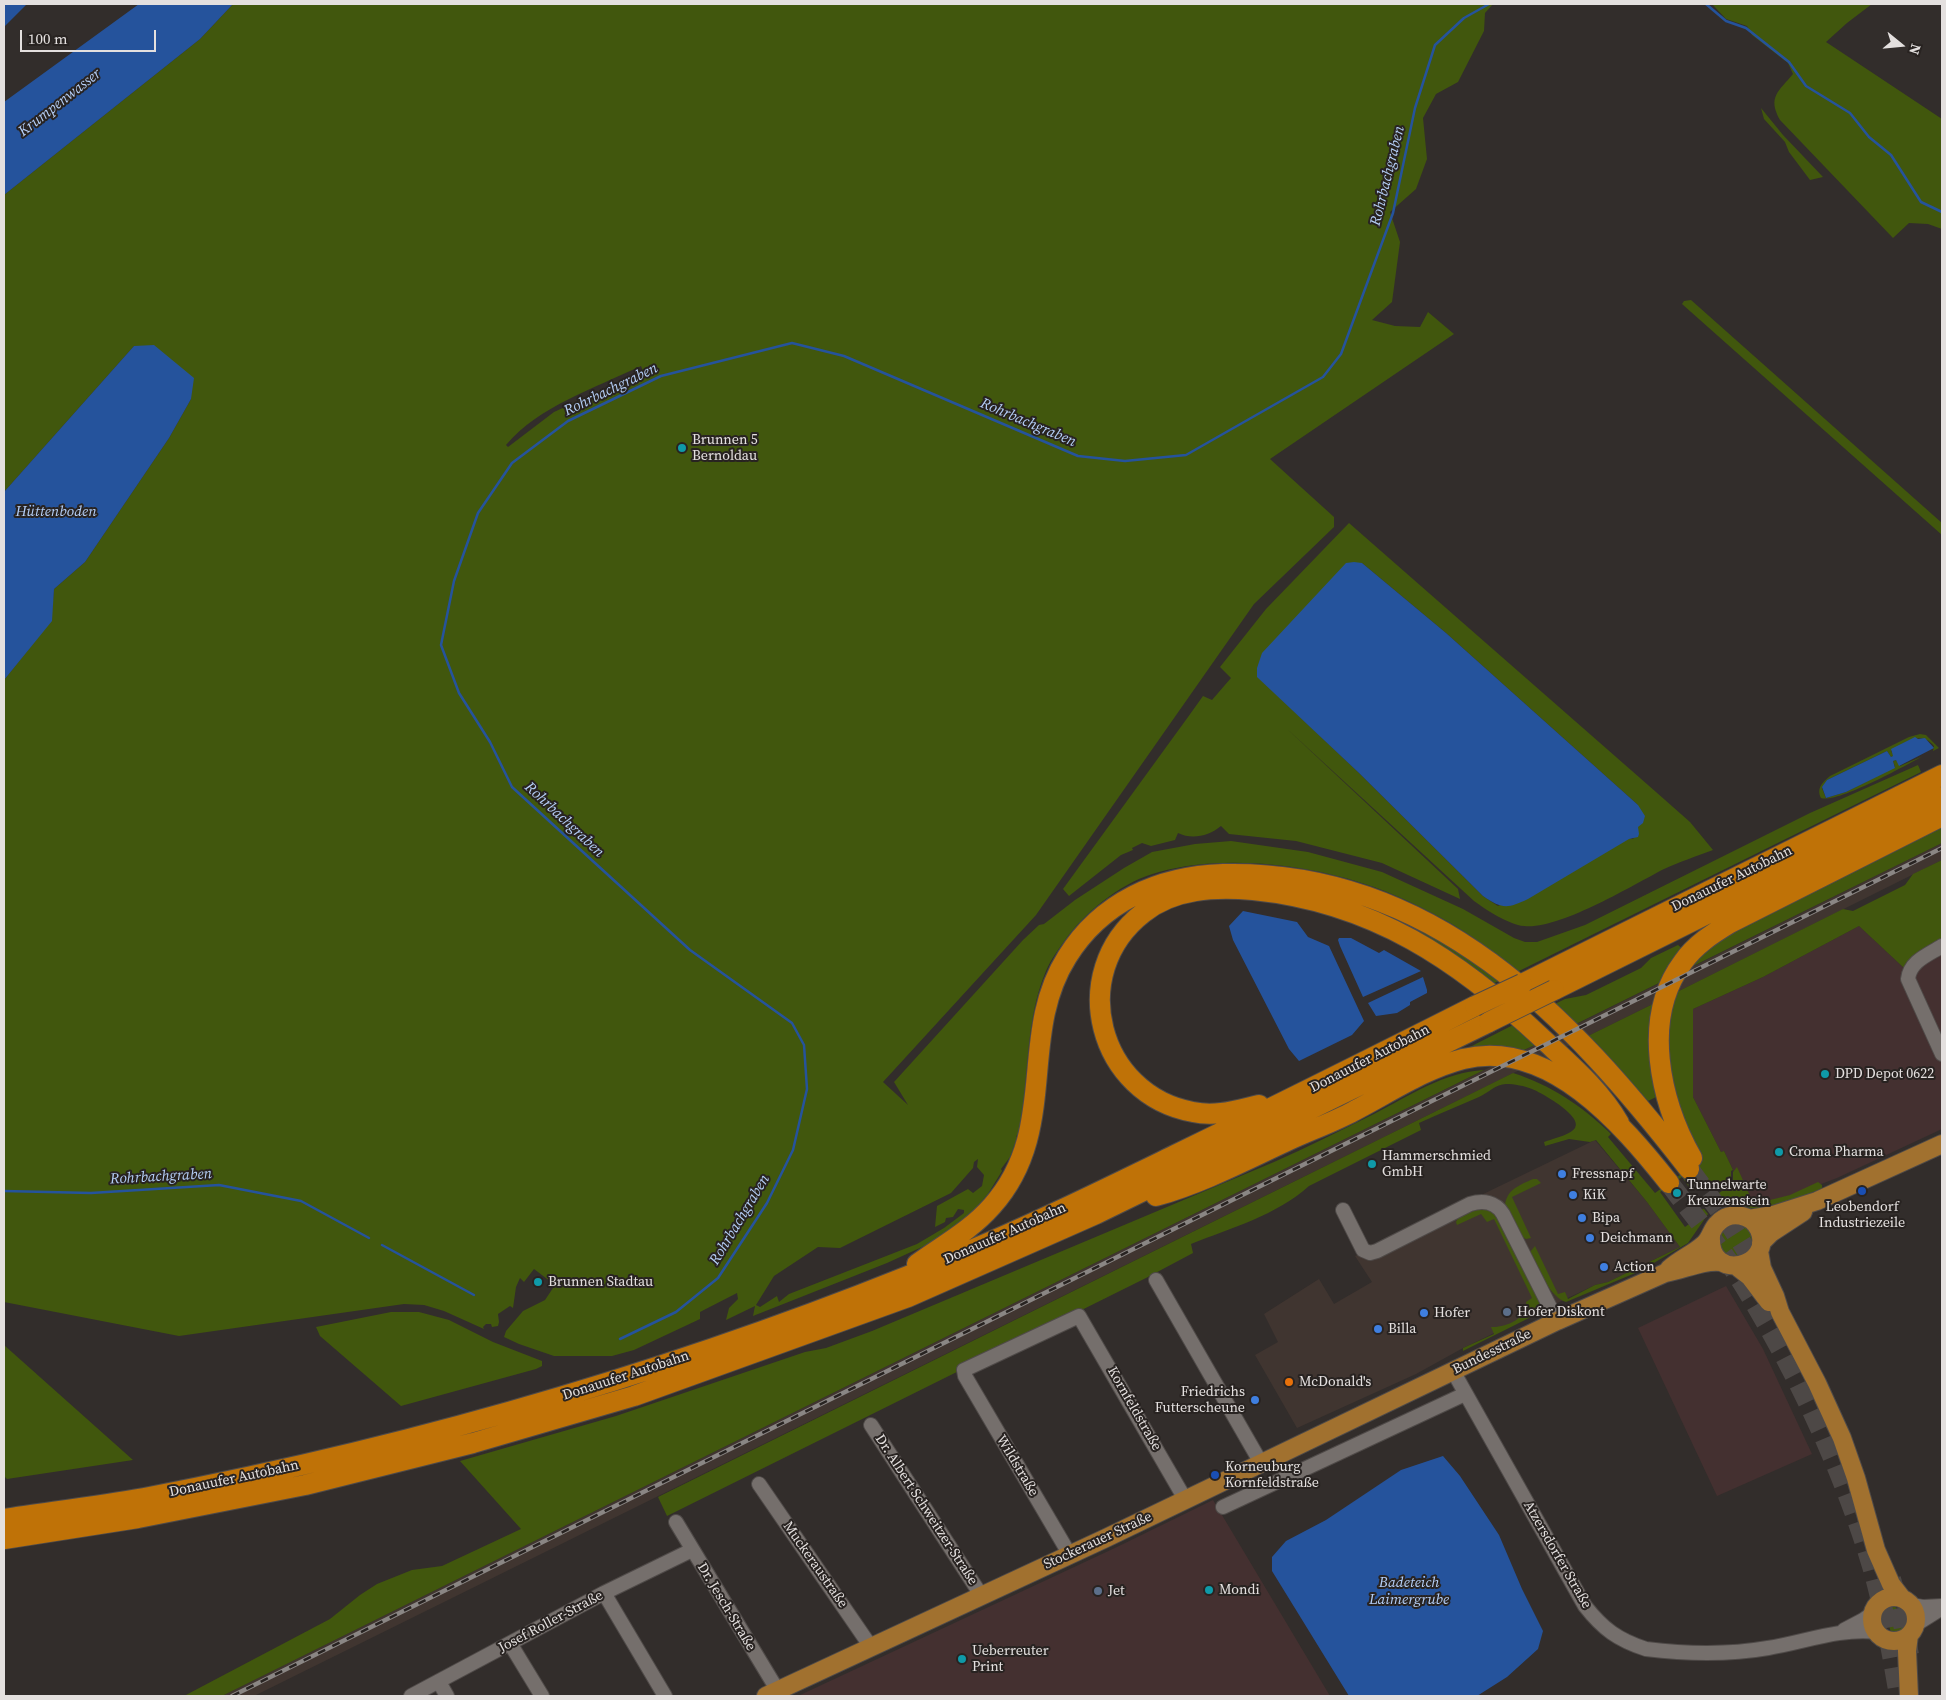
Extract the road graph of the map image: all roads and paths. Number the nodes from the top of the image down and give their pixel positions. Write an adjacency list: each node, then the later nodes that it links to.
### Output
1 (1942, 775): 6 (highway, Donauufer Autobahn, bridge)
2 (1942, 797): 12 (highway, Donauufer Autobahn, bridge)
3 (1942, 816): 19 (highway)
4 (1942, 946): 5 (street)
5 (1942, 1054)
6 (1292, 1098): 7 (highway); 19 (highway, Donauufer Autobahn)
7 (1619, 1123): 9 (highway); 12 (highway)
8 (1942, 1144): 10 (main road)
9 (1669, 1183)
10 (1817, 1201): 13 (main road); 15 (main road)
11 (1344, 1210): 22 (street)
12 (1096, 1214): 33 (highway, Donauufer Autobahn)
13 (1749, 1219): 14 (main road); 15 (main road)
14 (1711, 1236): 16 (main road); 17 (main road)
15 (1760, 1247): 16 (main road); 20 (main road)
16 (1729, 1264): 17 (main road); 20 (main road)
17 (1665, 1273): 22 (main road, Bundesstraße)
18 (1156, 1280): 27 (street)
19 (891, 1283): 31 (highway, Donauufer Autobahn)
20 (1780, 1312): 35 (main road)
21 (1082, 1319): 29 (street, Kornfeldstraße); 36 (street, Wildstraße)
22 (1557, 1321): 23 (main road, Bundesstraße)
23 (1453, 1371): 24 (main road, Bundesstraße); 25 (street, Atzersdorfer Straße)
24 (1428, 1383): 27 (main road, Stockerauer Straße)
25 (1465, 1394): 30 (street); 43 (street, Atzersdorfer Straße)
26 (871, 1425): 38 (street, Dr. Albert Schweitzer-Straße)
27 (1261, 1463): 29 (main road, Stockerauer Straße)
28 (759, 1484): 46 (street, Muckeraustraße)
29 (1186, 1499): 36 (main road, Stockerauer Straße)
30 (1222, 1507)
31 (4, 1518)
32 (676, 1522): 34 (street, Dr. Jesch-Straße)
33 (4, 1539)
34 (692, 1550): 37 (street, Josef Roller-Straße); 48 (street, Dr. Jesch-Straße)
35 (1876, 1550): 39 (main road); 41 (main road)
36 (1070, 1555): 38 (main road, Stockerauer Straße)
37 (604, 1593): 45 (street, Josef Roller-Straße); 53 (street)
38 (981, 1595): 46 (main road, Stockerauer Straße)
39 (1906, 1601): 40 (street); 41 (main road); 42 (main road)
40 (1942, 1607): 42 (street)
41 (1876, 1608): 43 (street, Atzersdorfer Straße); 44 (main road)
42 (1912, 1630): 44 (main road); 49 (main road)
43 (1841, 1632): 44 (street, Atzersdorfer Straße)
44 (1881, 1636): 49 (main road)
45 (511, 1645): 47 (street, Josef Roller-Straße); 52 (street)
46 (871, 1647): 48 (main road, Stockerauer Straße)
47 (439, 1682): 50 (street, Josef Roller-Straße); 51 (street)
48 (772, 1694)
49 (1909, 1694)
50 (411, 1696)
51 (447, 1696)
52 (542, 1696)
53 (666, 1696)

